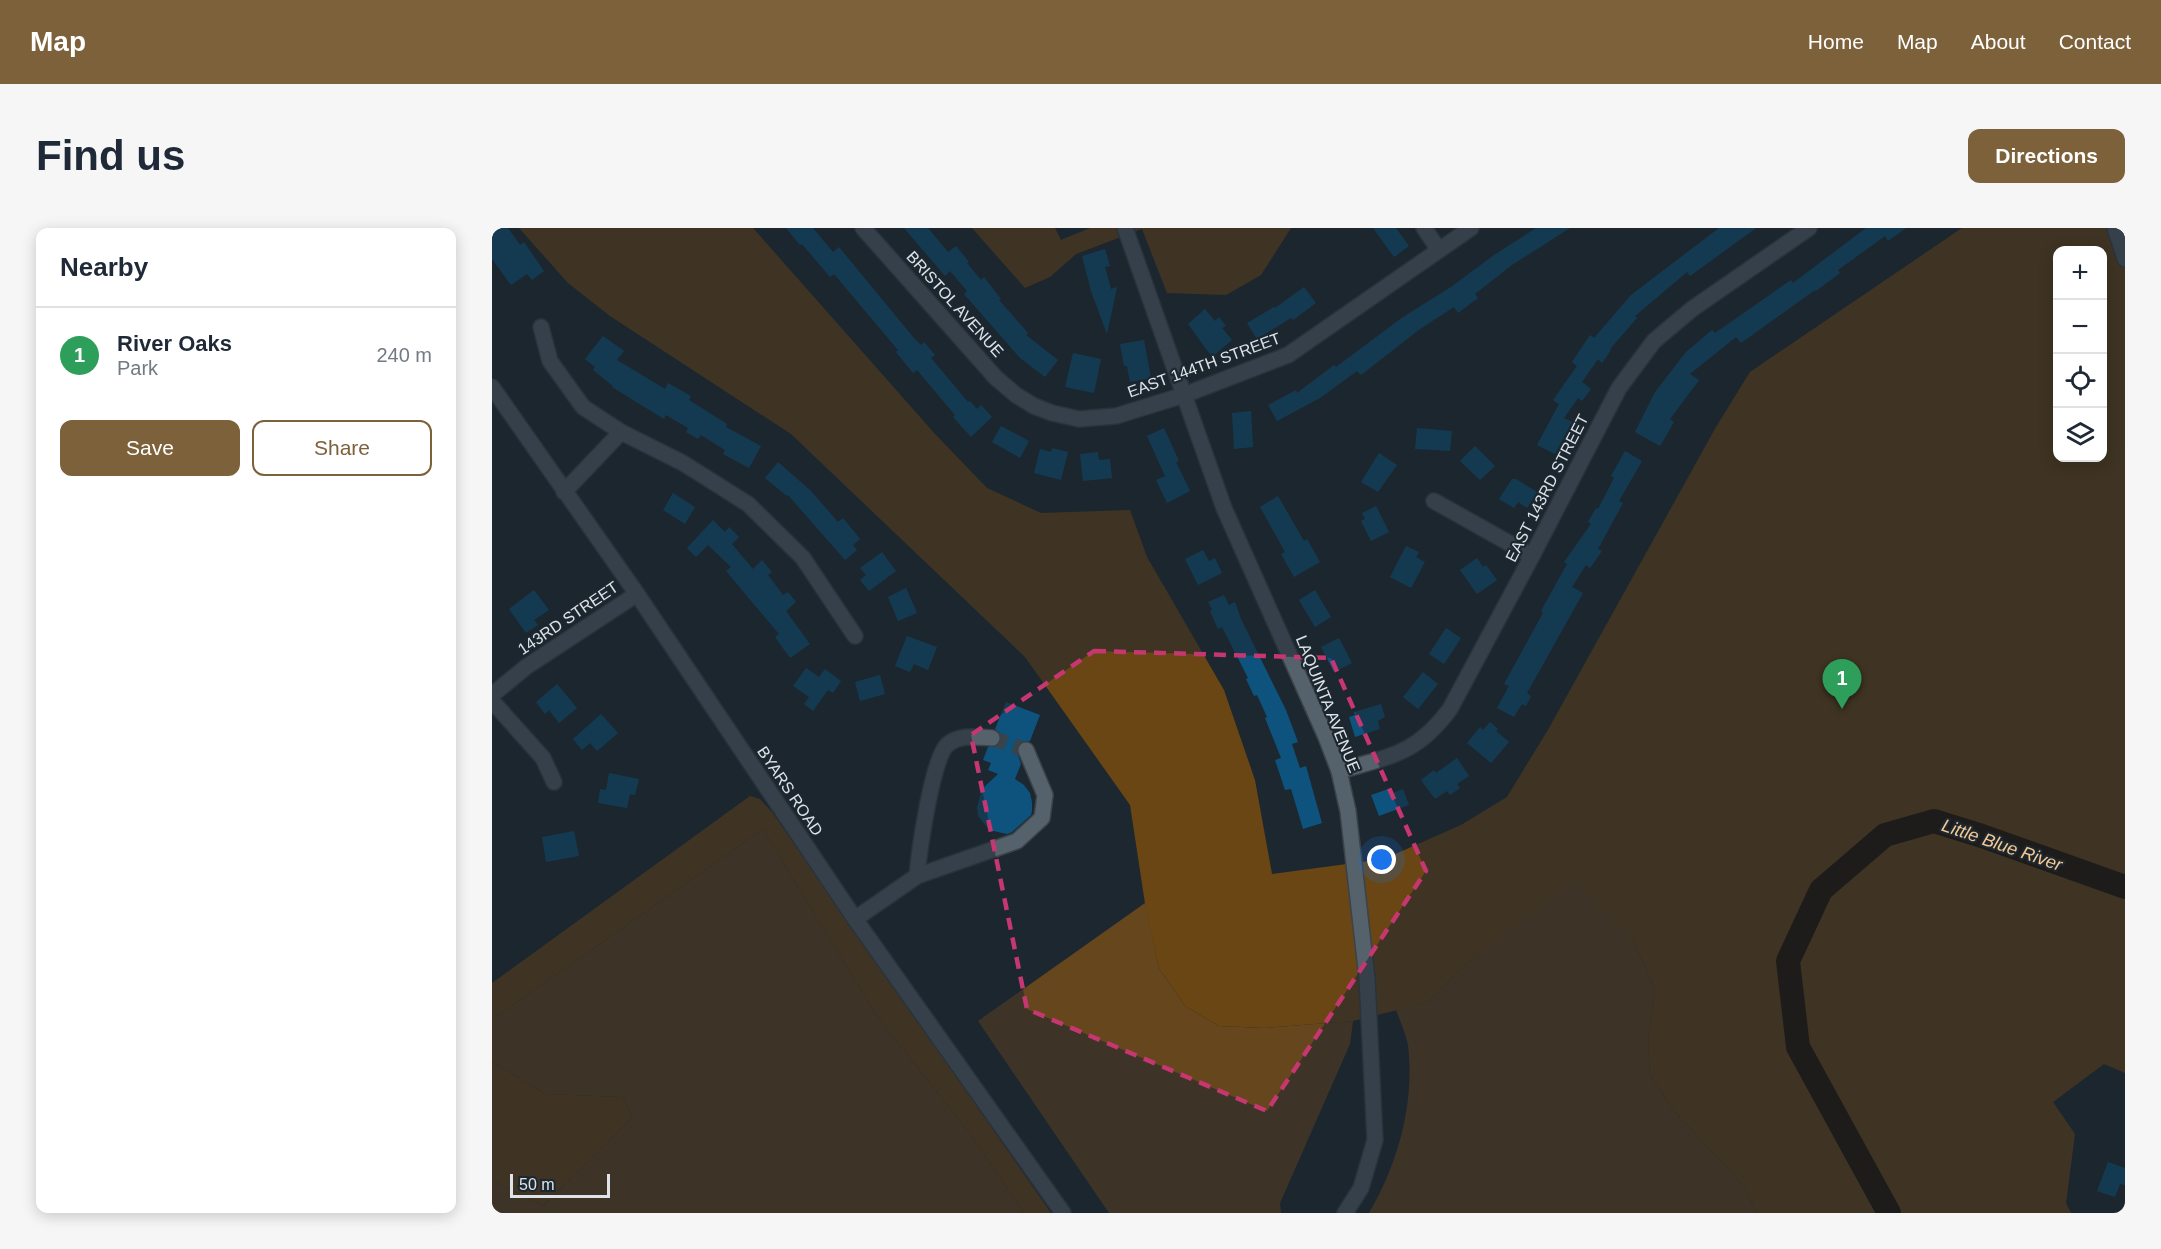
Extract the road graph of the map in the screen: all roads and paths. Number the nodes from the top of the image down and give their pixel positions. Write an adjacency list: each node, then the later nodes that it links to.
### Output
1 (863, 228): 10 (street, BRISTOL AVENUE)
2 (1125, 228): 12 (street, LAQUINTA AVENUE)
3 (1424, 228): 7 (street)
4 (1471, 228): 7 (street, EAST 144TH STREET)
5 (1809, 228): 16 (street, EAST 143RD STREET)
6 (2115, 228): 8 (street)
7 (1438, 250): 12 (street, EAST 144TH STREET)
8 (2125, 259)
9 (541, 327): 13 (street)
10 (996, 378): 12 (street, EAST 144TH STREET)
11 (492, 387): 14 (street, BYARS ROAD)
12 (1184, 395): 23 (street, LAQUINTA AVENUE)
13 (621, 432): 14 (street); 18 (street)
14 (564, 492): 17 (street, BYARS ROAD)
15 (1434, 501): 16 (street)
16 (1532, 556): 23 (street, EAST 143RD STREET)
17 (637, 594): 19 (street, 143RD STREET); 26 (street, BYARS ROAD)
18 (855, 636)
19 (492, 695)
20 (492, 701): 24 (street)
21 (992, 738): 25 (street)
22 (1026, 750): 25 (street)
23 (1339, 771): 28 (street, LAQUINTA AVENUE)
24 (554, 782)
25 (917, 876): 26 (street)
26 (855, 919): 27 (street, BYARS ROAD)
27 (1063, 1213)
28 (1345, 1213)

